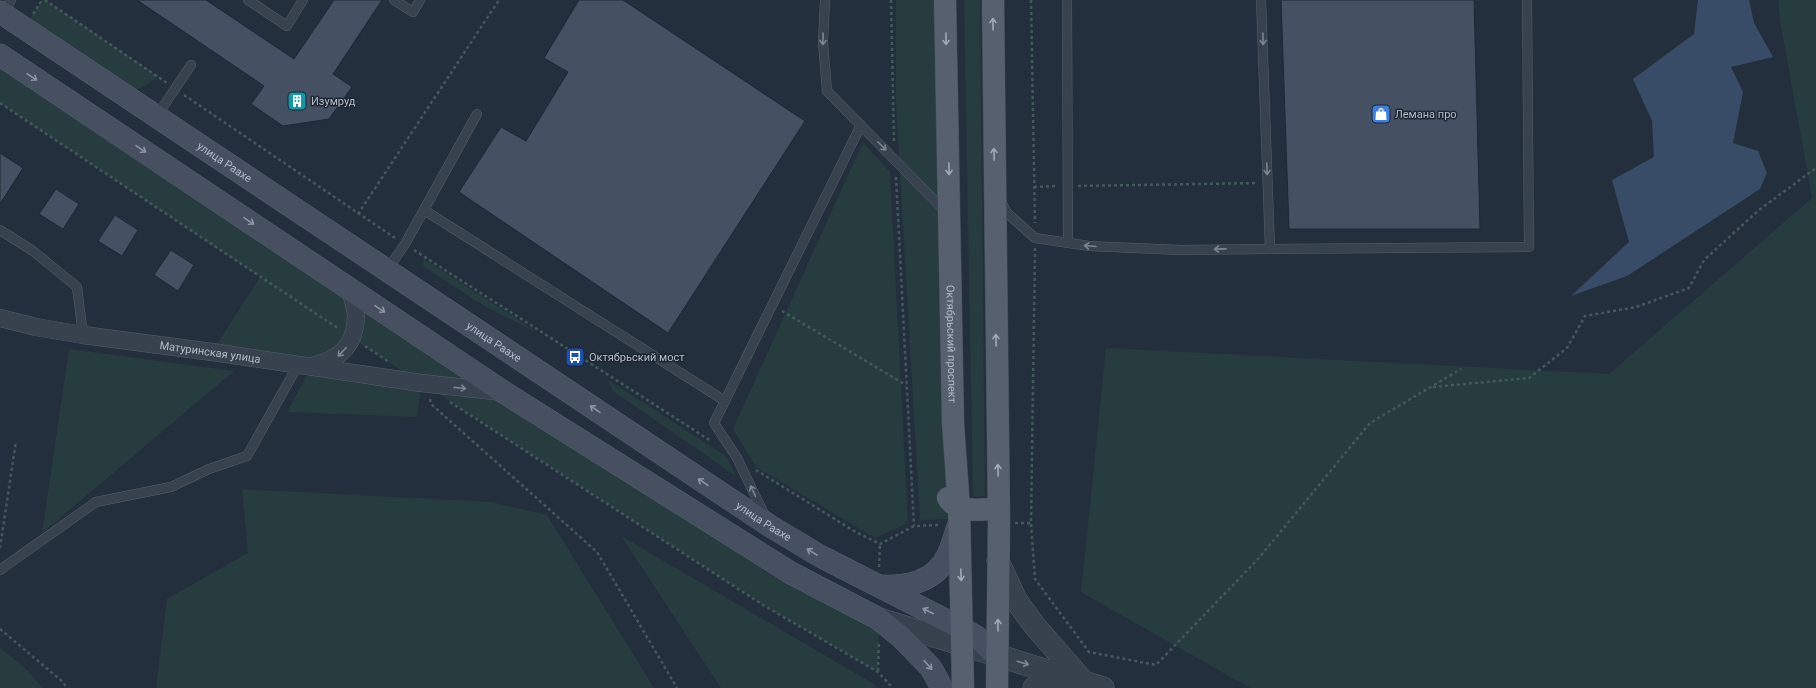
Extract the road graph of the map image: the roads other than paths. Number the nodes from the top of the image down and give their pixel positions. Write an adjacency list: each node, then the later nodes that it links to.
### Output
1 (248, 0): 2 (lane)
2 (303, 0)
3 (394, 0): 4 (lane)
4 (420, 0)
5 (825, 0): 16 (lane, one-way to 16)
6 (946, 0): 19 (main road, Октябрьский проспект, one-way to 19)
7 (993, 0): 17 (main road, one-way to 7)
8 (1067, 0): 21 (lane)
9 (1262, 0): 22 (lane, one-way to 22)
10 (1527, 0): 22 (lane)
11 (4, 9): 15 (main road, улица Раахе)
12 (0, 56): 24 (main road, one-way to 24)
13 (191, 65): 15 (lane)
14 (477, 114): 18 (lane)
15 (156, 116): 23 (main road, улица Раахе)
16 (861, 125): 19 (lane, one-way to 19); 29 (lane)
17 (995, 189): 21 (lane); 30 (main road, one-way to 17)
18 (424, 210): 23 (lane); 29 (lane)
19 (949, 215): 31 (main road, Октябрьский проспект)
20 (0, 230): 26 (lane)
21 (1068, 243): 22 (lane, one-way to 21)
22 (1270, 249)
23 (387, 270): 32 (main road, улица Раахе, one-way to 23)
24 (350, 289): 27 (street, one-way to 27); 28 (main road, one-way to 28)
25 (0, 318): 26 (street, Матуринская улица)
26 (83, 335): 27 (street, Матуринская улица)
27 (305, 365): 28 (street, Матуринская улица, one-way to 28); 34 (lane)
28 (505, 393): 36 (main road)
29 (725, 401): 32 (lane, one-way to 29)
30 (998, 509): 31 (main road); 33 (main road)
31 (959, 516): 35 (main road); 37 (main road, one-way to 37)
32 (770, 526): 35 (main road, улица Раахе, one-way to 32)
33 (998, 561): 38 (main road, one-way to 33); 39 (street)
34 (0, 570)
35 (878, 586): 37 (main road, улица Раахе, one-way to 35)
36 (879, 619): 37 (street); 40 (main road, one-way to 40)
37 (963, 637): 38 (main road, улица Раахе); 41 (main road)
38 (997, 656): 39 (street, one-way to 39); 42 (main road)
39 (1082, 680): 43 (street); 44 (street)
40 (942, 688)
41 (963, 688)
42 (997, 688)
43 (1034, 688)
44 (1103, 688)

